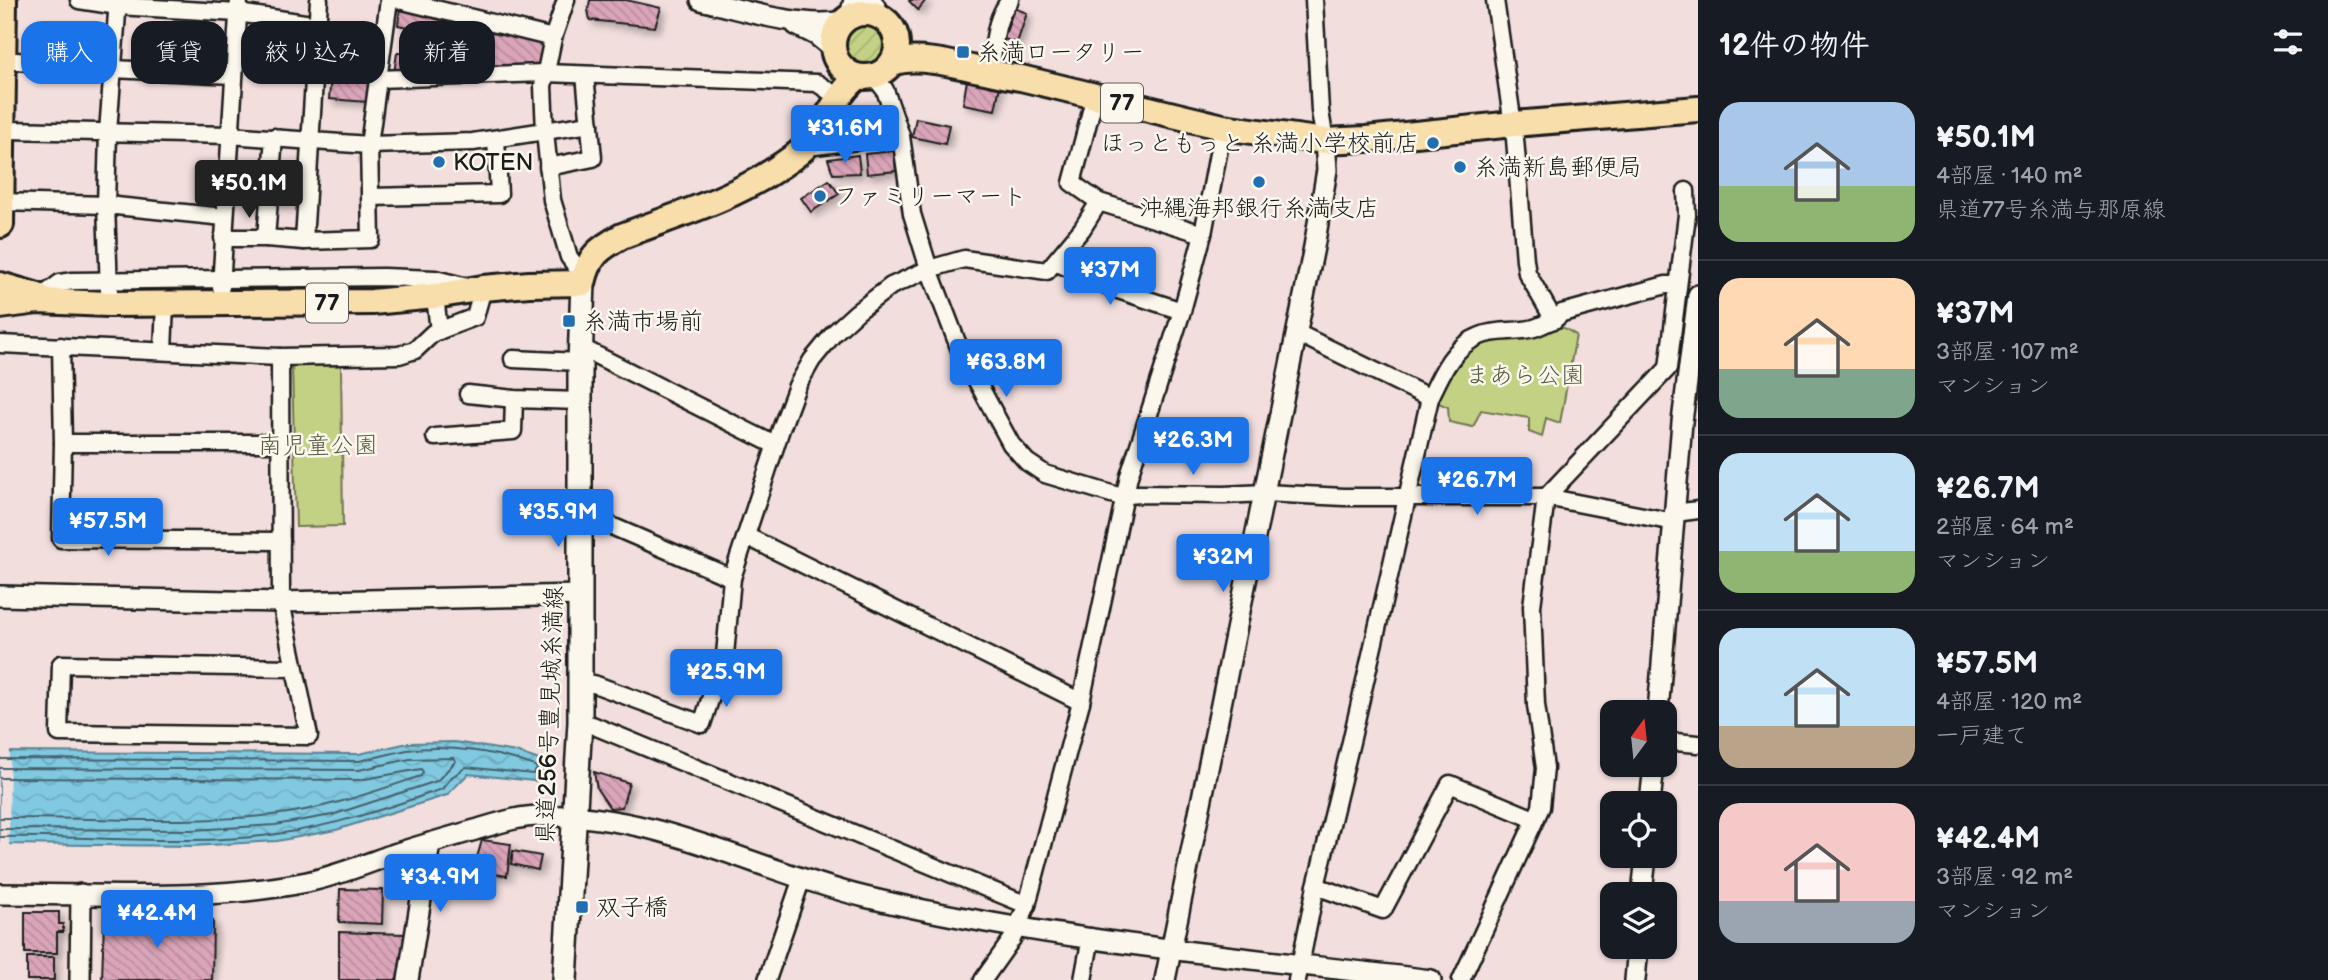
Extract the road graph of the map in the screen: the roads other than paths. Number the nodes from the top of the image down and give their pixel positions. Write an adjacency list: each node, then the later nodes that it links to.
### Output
1 (3, 0): 56 (highway)
2 (17, 0): 21 (highway)
3 (79, 0): 12 (street)
4 (319, 0): 18 (street)
5 (389, 0): 19 (street)
6 (399, 0): 20 (street)
7 (566, 0): 20 (street)
8 (701, 0): 15 (street)
9 (1010, 0): 24 (street)
10 (1314, 0): 48 (street)
11 (1495, 0): 38 (street)
12 (118, 3): 13 (street); 16 (street)
13 (239, 7): 17 (street); 27 (street)
14 (865, 14): 15 (street); 23 (main road); 23 (main road); 24 (main road, 77)
15 (772, 17): 23 (street)
16 (117, 21)
17 (300, 21)
18 (318, 21)
19 (385, 29)
20 (553, 38): 26 (street)
21 (16, 61): 22 (street); 40 (highway)
22 (21, 61)
23 (864, 66): 29 (main road, 77); 34 (main road); 44 (street); 50 (main road)
24 (991, 66): 29 (main road, 77)
25 (117, 69): 27 (street)
26 (545, 73): 28 (street); 30 (street); 42 (street)
27 (233, 75): 43 (street)
28 (584, 75): 34 (street); 37 (street)
29 (1021, 78): 35 (main road, 77)
30 (385, 79)
31 (112, 84): 41 (street)
32 (313, 84): 46 (street)
33 (377, 84): 49 (street)
34 (828, 91): 52 (main road)
35 (1096, 96): 39 (main road, 77); 55 (street)
36 (1698, 109): 38 (main road, 77)
37 (590, 124): 42 (street); 51 (street)
38 (1514, 124): 48 (main road, 77); 79 (street)
39 (1223, 127): 48 (main road, 77); 59 (street)
40 (9, 130): 41 (street); 56 (highway)
41 (108, 132): 43 (street); 57 (street)
42 (544, 132): 47 (street); 51 (street)
43 (229, 135): 45 (street); 58 (street)
44 (901, 136): 50 (street); 64 (street)
45 (274, 137): 46 (street); 61 (street)
46 (309, 139): 49 (street); 62 (street)
47 (496, 139): 49 (street); 54 (street)
48 (1325, 141): 81 (street)
49 (369, 145): 54 (street)
50 (806, 147): 52 (main road)
51 (548, 167): 66 (street)
52 (775, 169): 66 (main road)
53 (1686, 191): 68 (street)
54 (370, 197): 62 (street)
55 (1099, 202): 59 (street); 63 (street)
56 (1, 203): 57 (street)
57 (106, 205): 58 (street); 70 (street)
58 (224, 217): 60 (street)
59 (1203, 234): 78 (street)
60 (223, 238): 61 (street); 65 (street)
61 (266, 238): 62 (street)
62 (304, 241)
63 (1055, 262): 64 (street); 78 (street)
64 (929, 269): 97 (street); 99 (street)
65 (221, 279): 69 (street); 70 (street); 76 (street)
66 (584, 280): 69 (main road, 77); 85 (main road, 県道256号豊見城糸満線)
67 (0, 285): 72 (main road, 77)
68 (1678, 285): 79 (street); 88 (street)
69 (479, 288): 71 (main road, 77); 80 (street)
70 (109, 292): 72 (street); 73 (main road, 77); 75 (main road, 77)
71 (435, 296): 76 (main road, 77); 80 (street)
72 (41, 297): 73 (main road, 77)
73 (69, 302): 77 (main road, 77)
74 (1698, 303): 89 (street)
75 (165, 304): 76 (main road, 77); 84 (street)
76 (220, 304)
77 (0, 306)
78 (1182, 311): 99 (street)
79 (1554, 320): 91 (street)
80 (439, 331): 86 (street)
81 (1297, 333): 91 (street); 98 (street)
82 (0, 344): 83 (street)
83 (61, 346): 84 (street); 95 (street)
84 (163, 351): 86 (street)
85 (580, 355): 87 (street); 93 (main road, 県道256号豊見城糸満線); 97 (street)
86 (280, 357): 96 (street)
87 (513, 359)
88 (1657, 382): 89 (street); 101 (street)
89 (1687, 386): 104 (street)
90 (468, 394): 92 (street)
91 (1430, 398): 100 (street)
92 (514, 399): 93 (street); 94 (street)
93 (580, 401): 103 (main road, 県道256号豊見城糸満線)
94 (435, 438)
95 (63, 443): 96 (street); 106 (street)
96 (280, 443): 106 (street)
97 (775, 444): 105 (street)
98 (1264, 493): 99 (street); 100 (street); 128 (street)
99 (1125, 496): 114 (street)
100 (1407, 498): 101 (street); 122 (street)
101 (1546, 498): 104 (street); 119 (street)
102 (1698, 510): 104 (street)
103 (579, 512): 107 (street); 108 (main road, 県道256号豊見城糸満線)
104 (1674, 517): 113 (street)
105 (746, 536): 107 (street); 114 (street)
106 (281, 541): 110 (street)
107 (732, 578): 112 (street)
108 (580, 595): 110 (street); 112 (main road, 県道256号豊見城糸満線)
109 (0, 596): 110 (street)
110 (281, 602): 111 (street)
111 (295, 668): 111 (street)
112 (580, 684): 115 (main road, 県道256号豊見城糸満線)
113 (1659, 700)
114 (1081, 702): 125 (street)
115 (580, 722): 118 (main road, 県道256号豊見城糸満線); 125 (street)
116 (1677, 742): 117 (street)
117 (1698, 744)
118 (575, 818): 120 (street); 121 (street); 133 (main road, 県道256号豊見城糸満線)
119 (1534, 819): 122 (street); 139 (street)
120 (430, 843): 124 (street); 132 (street)
121 (802, 878): 126 (street); 134 (street)
122 (1316, 886): 130 (street)
123 (0, 894): 124 (street)
124 (81, 894): 131 (street)
125 (1027, 905): 126 (street)
126 (1019, 926): 127 (street); 135 (street)
127 (1091, 937): 128 (street); 136 (street)
128 (1171, 950): 130 (street); 137 (street)
129 (1637, 959): 140 (street)
130 (1298, 972): 138 (street)
131 (80, 980)
132 (408, 980)
133 (565, 980)
134 (767, 980)
135 (983, 980)
136 (1083, 980)
137 (1165, 980)
138 (1431, 980)
139 (1461, 980)
140 (1635, 980)

